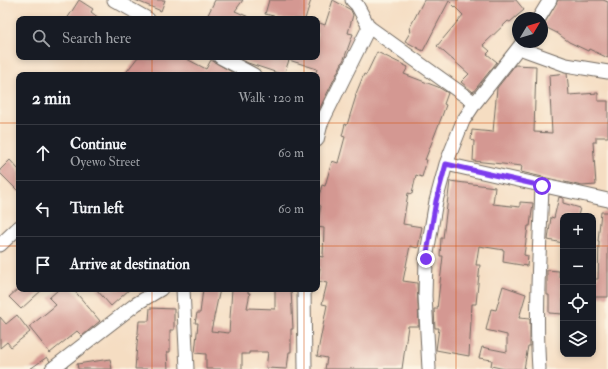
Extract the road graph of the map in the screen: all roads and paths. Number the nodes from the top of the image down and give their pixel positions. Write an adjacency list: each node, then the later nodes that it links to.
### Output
1 (114, 0): 5 (street)
2 (352, 0): 6 (street)
3 (548, 1): 4 (street)
4 (542, 12)
5 (143, 16)
6 (369, 27): 12 (street); 13 (street)
7 (519, 48): 12 (street)
8 (528, 48): 11 (street)
9 (226, 60): 10 (street)
10 (248, 72)
11 (608, 72)
12 (475, 103): 14 (street)
13 (320, 128)
14 (446, 164): 15 (street); 25 (street)
15 (542, 186): 16 (street); 26 (street)
16 (608, 200)
17 (16, 230): 18 (street)
18 (0, 245)
19 (156, 292): 22 (street)
20 (183, 292): 23 (street)
21 (304, 292): 24 (street)
22 (52, 369)
23 (187, 369)
24 (305, 369)
25 (429, 369)
26 (540, 369)

